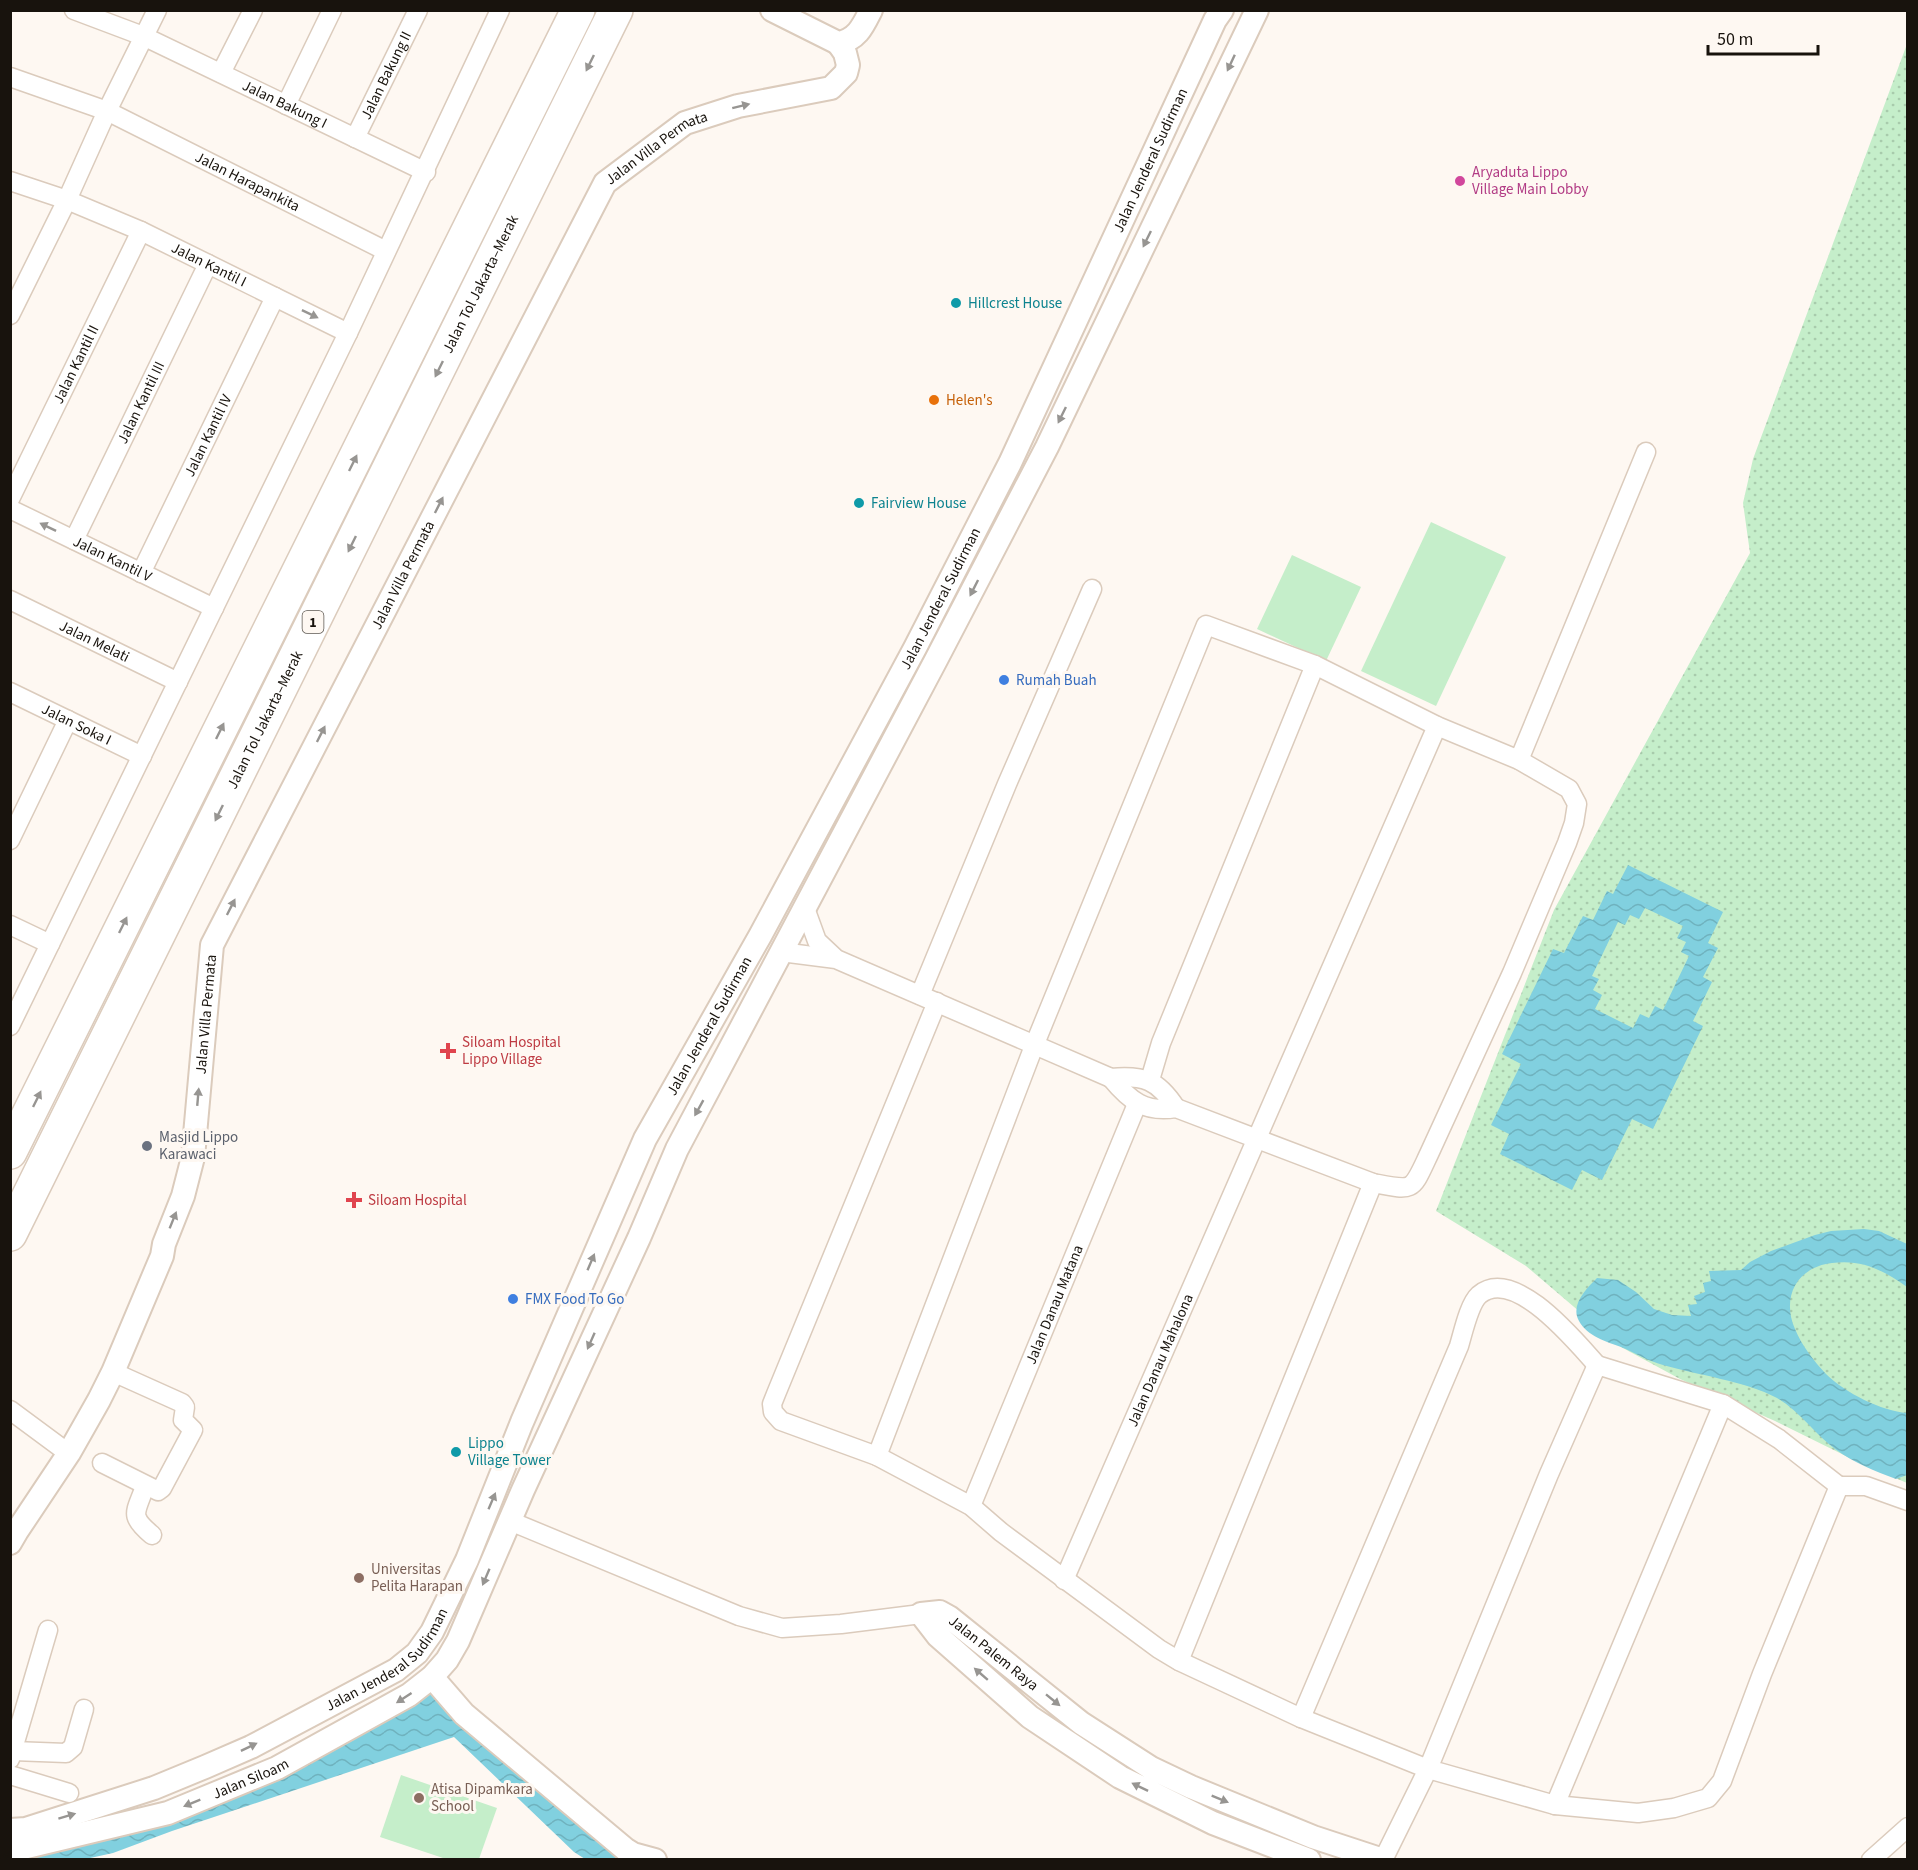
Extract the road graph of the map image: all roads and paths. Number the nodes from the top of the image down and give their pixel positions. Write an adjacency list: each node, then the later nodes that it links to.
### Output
1 (74, 10): 14 (street, Jalan Bakung I)
2 (157, 10): 14 (street)
3 (253, 10): 17 (street)
4 (332, 10): 19 (street)
5 (418, 10): 21 (street, Jalan Bakung II)
6 (500, 10): 22 (street)
7 (578, 10): 61 (highway, 1, one-way to 7)
8 (616, 10): 64 (highway, Jalan Tol Jakarta–Merak / 1, one-way to 64)
9 (772, 10): 15 (street)
10 (871, 10): 13 (street, Jalan Villa Permata)
11 (1257, 10): 47 (street, Jalan Jenderal Sudirman, one-way to 47)
12 (1219, 14): 63 (street, Jalan Jenderal Sudirman)
13 (861, 32): 15 (street); 16 (street, Jalan Villa Permata)
14 (143, 36): 17 (street, Jalan Bakung I); 20 (street)
15 (838, 43): 16 (street)
16 (848, 65): 66 (street, Jalan Villa Permata, one-way to 16)
17 (221, 73): 19 (street, Jalan Bakung I)
18 (10, 77): 20 (street, Jalan Harapankita)
19 (286, 105): 21 (street, Jalan Bakung I)
20 (107, 111): 24 (street); 26 (street, Jalan Harapankita)
21 (355, 138): 22 (street, Jalan Bakung I)
22 (426, 172): 26 (street)
23 (10, 181): 24 (street, Jalan Kantil I)
24 (67, 200): 25 (street, Jalan Kantil I); 29 (street)
25 (141, 231): 27 (street, Jalan Kantil I); 32 (street, Jalan Kantil II)
26 (386, 251): 30 (street)
27 (208, 264): 28 (street, Jalan Kantil I); 34 (street, Jalan Kantil III)
28 (275, 297): 30 (street, Jalan Kantil I, one-way to 30); 35 (street, Jalan Kantil IV)
29 (10, 315)
30 (348, 333): 38 (street)
31 (1646, 452): 45 (street)
32 (10, 499)
33 (10, 509): 34 (street, Jalan Kantil V, one-way to 33)
34 (74, 540): 35 (street, Jalan Kantil V)
35 (141, 573): 38 (street, Jalan Kantil V)
36 (1092, 589): 52 (street)
37 (10, 600): 40 (street, Jalan Melati)
38 (214, 608): 40 (street)
39 (1315, 664): 43 (street); 54 (street); 57 (street)
40 (178, 682): 44 (street)
41 (10, 692): 42 (street, Jalan Soka I)
42 (68, 720): 44 (street, Jalan Soka I); 46 (street)
43 (1437, 726): 45 (street); 60 (street, Jalan Danau Mahalona)
44 (142, 756): 49 (street)
45 (1519, 760): 62 (street)
46 (10, 840)
47 (805, 908): 50 (street, Jalan Jenderal Sudirman); 51 (street)
48 (10, 925): 49 (street)
49 (50, 944): 53 (street)
50 (781, 952): 51 (street); 55 (street, Jalan Jenderal Sudirman)
51 (836, 959): 52 (street)
52 (928, 998): 54 (street); 70 (street)
53 (10, 1026)
54 (1034, 1046): 56 (street); 70 (street)
55 (720, 1069): 63 (street); 77 (street, Jalan Jenderal Sudirman, one-way to 77)
56 (1111, 1078): 57 (street); 58 (street)
57 (1150, 1080): 59 (street)
58 (1137, 1104): 59 (street); 75 (street, Jalan Danau Matana)
59 (1176, 1108): 60 (street)
60 (1256, 1138): 62 (street); 81 (street, Jalan Danau Mahalona)
61 (10, 1152)
62 (1373, 1183): 85 (street)
63 (621, 1195): 80 (street, Jalan Jenderal Sudirman, one-way to 63)
64 (10, 1234)
65 (1597, 1365): 67 (street); 88 (street); 90 (street)
66 (109, 1371): 69 (street, Jalan Villa Permata); 72 (street)
67 (1724, 1404): 73 (street); 93 (street)
68 (10, 1410): 69 (street)
69 (64, 1450): 76 (street, Jalan Villa Permata); 79 (street, Jalan Villa Permata)
70 (877, 1456): 75 (street)
71 (102, 1463): 72 (street)
72 (145, 1486): 78 (street)
73 (1839, 1486): 74 (street); 93 (street)
74 (1908, 1501)
75 (971, 1506): 81 (street)
76 (10, 1519)
77 (510, 1521): 80 (street); 82 (street); 84 (street, Jalan Jenderal Sudirman, one-way to 84)
78 (152, 1535)
79 (10, 1543)
80 (467, 1560): 95 (street, Jalan Jenderal Sudirman, one-way to 80)
81 (1064, 1580): 85 (street)
82 (921, 1614): 98 (street, Jalan Palem Raya, one-way to 82); 99 (street, Jalan Palem Raya, one-way to 99)
83 (48, 1630): 89 (street)
84 (458, 1641): 86 (street, Jalan Siloam)
85 (1179, 1661): 88 (street)
86 (432, 1677): 96 (street, Jalan Siloam, one-way to 96); 97 (street)
87 (84, 1709): 89 (street)
88 (1301, 1718): 90 (street)
89 (12, 1755)
90 (1428, 1769): 93 (street); 99 (street)
91 (10, 1775): 92 (street)
92 (69, 1792)
93 (1555, 1805)
94 (1908, 1827): 100 (street)
95 (10, 1830)
96 (10, 1851)
97 (655, 1860)
98 (1309, 1860)
99 (1383, 1860)
100 (1871, 1860)

